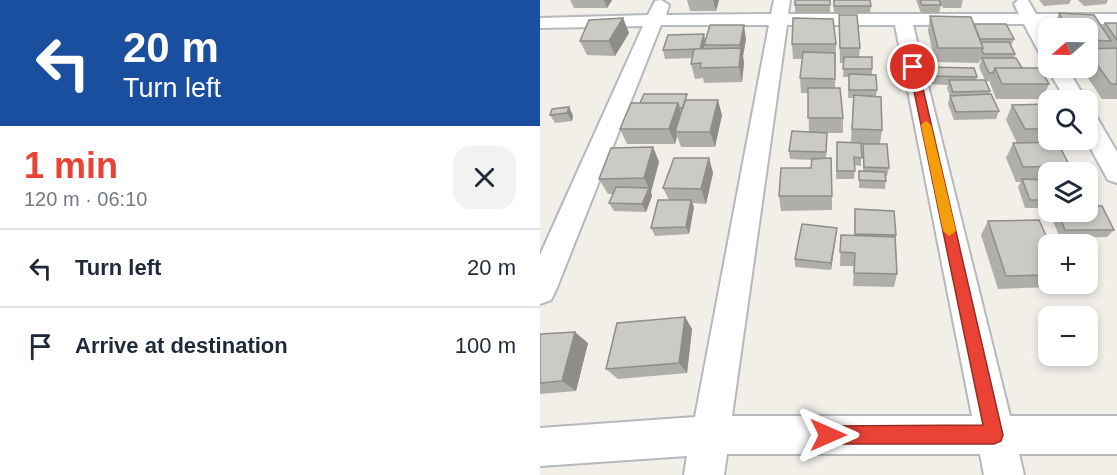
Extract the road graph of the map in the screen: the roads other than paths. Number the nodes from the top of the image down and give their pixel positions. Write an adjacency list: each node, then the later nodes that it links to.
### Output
1 (1020, 0): 5 (street)
2 (659, 10): 3 (street); 4 (street); 11 (street)
3 (781, 10): 7 (street); 12 (street)
4 (549, 18)
5 (1030, 19): 6 (street); 7 (street); 8 (street)
6 (1117, 19)
7 (903, 21): 13 (street)
8 (1038, 34)
9 (1098, 139): 10 (street)
10 (1117, 174)
11 (540, 290)
12 (709, 435): 13 (street); 15 (street); 16 (street)
13 (994, 435): 14 (street); 17 (street)
14 (1117, 435)
15 (540, 447)
16 (704, 475)
17 (1004, 475)

